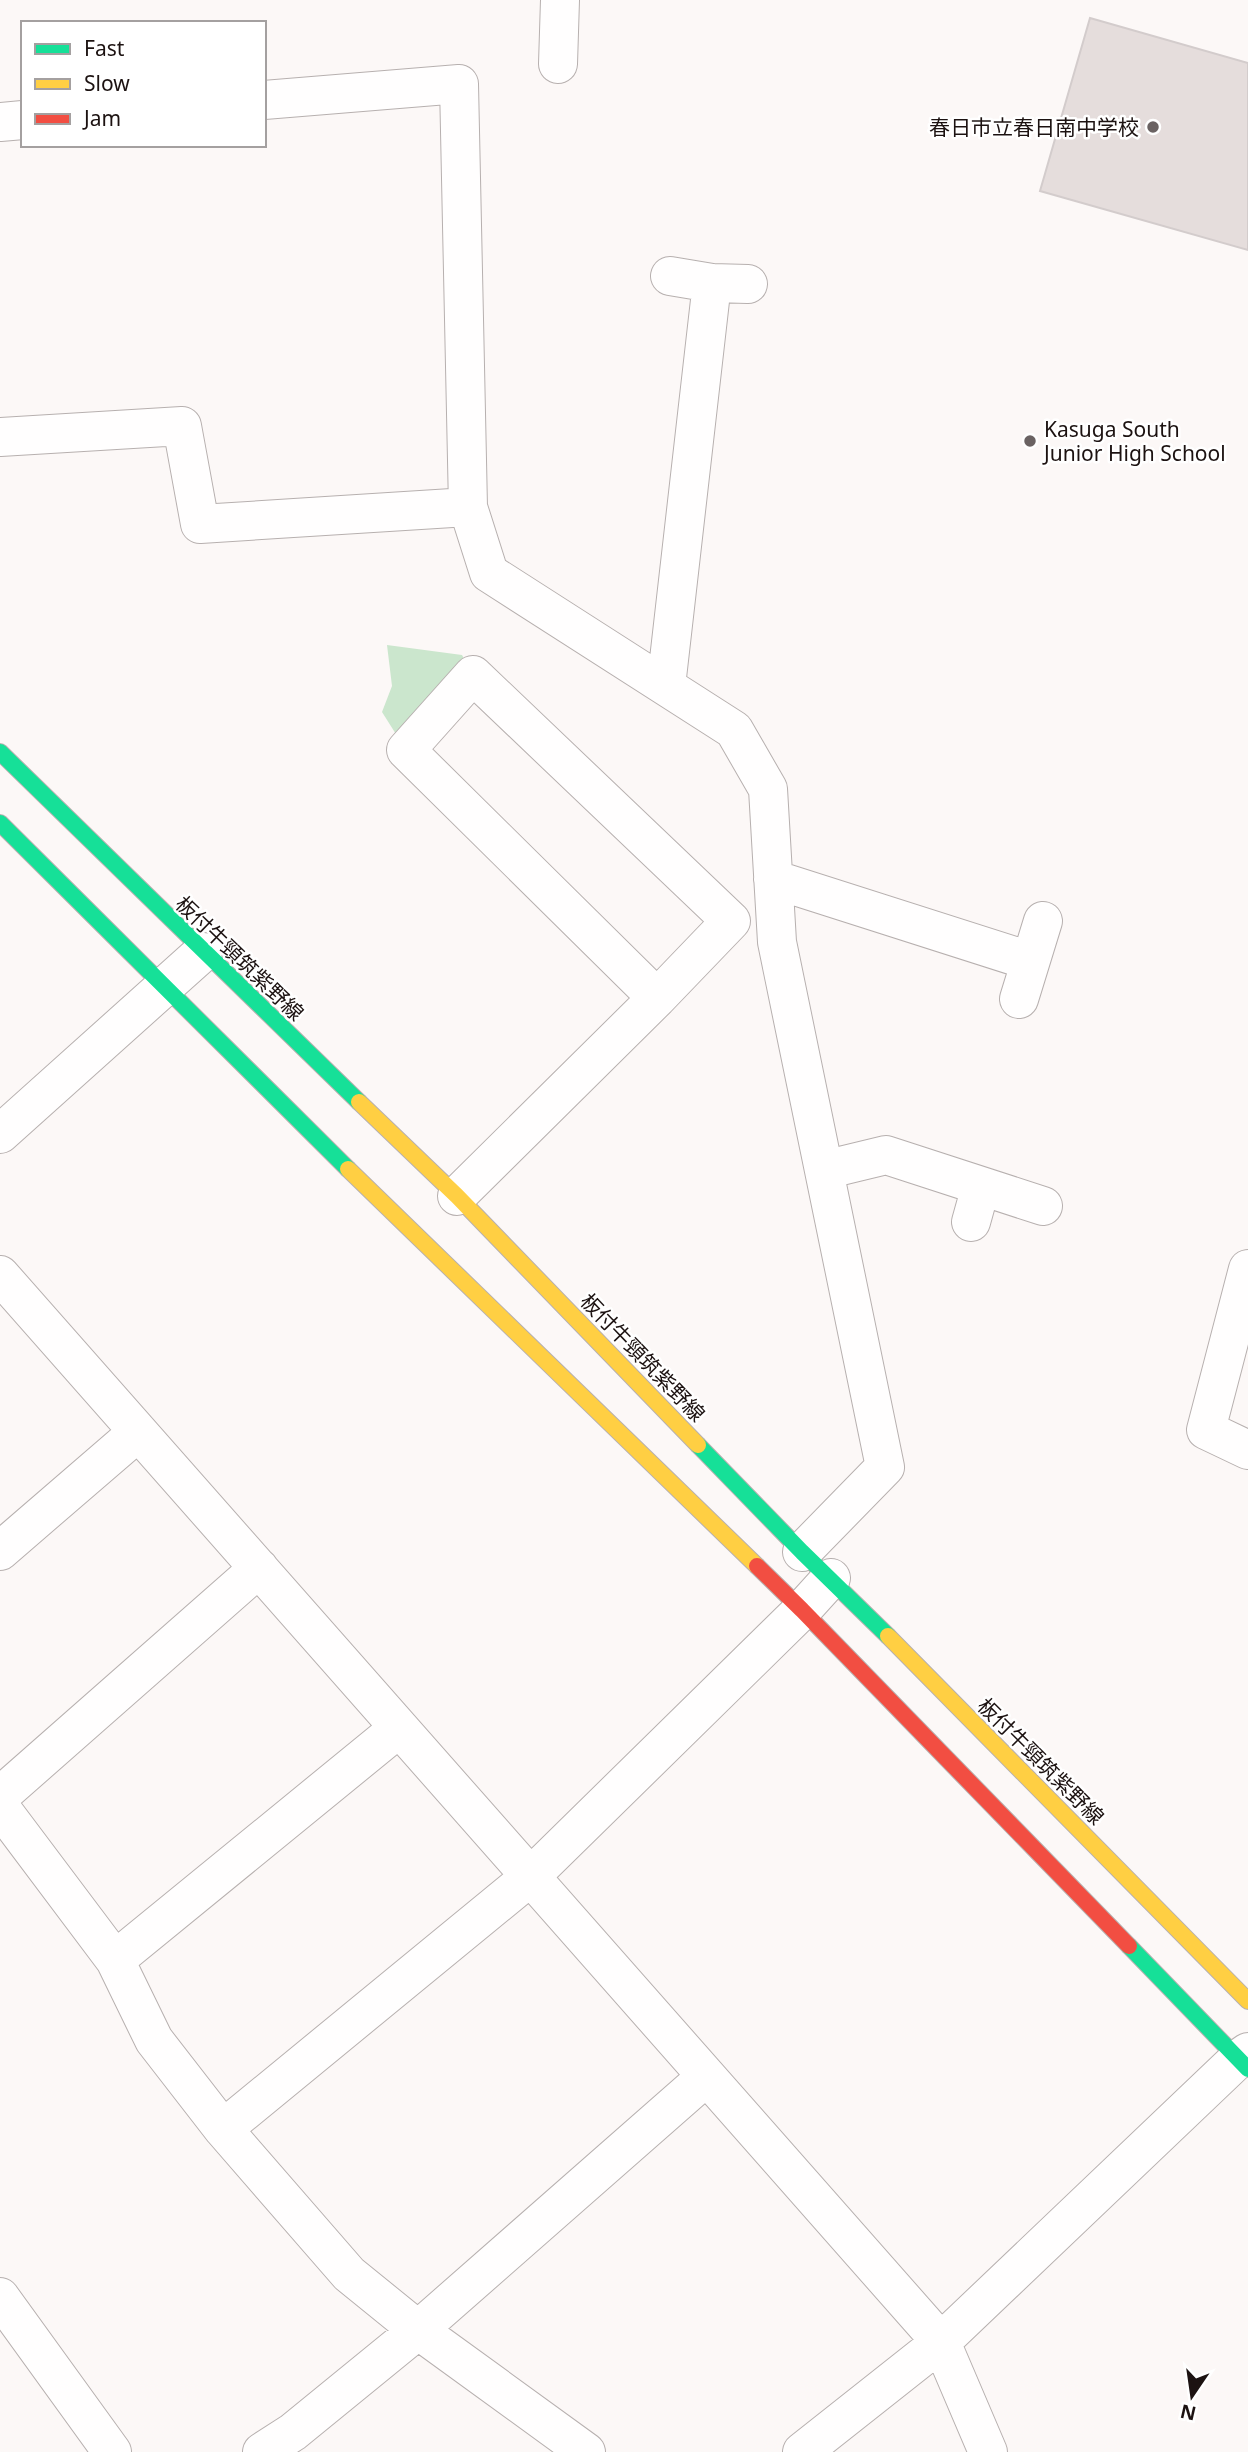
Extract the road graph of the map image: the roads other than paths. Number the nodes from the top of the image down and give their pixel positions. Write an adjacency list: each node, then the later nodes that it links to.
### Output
1 (560, 0): 2 (street)
2 (558, 64)
3 (266, 100): 8 (street)
4 (21, 120): 5 (street)
5 (0, 122)
6 (670, 276): 9 (street)
7 (0, 437): 8 (street)
8 (468, 508): 9 (street)
9 (666, 686): 12 (street)
10 (0, 752): 14 (main road, 板付牛頸筑紫野線)
11 (0, 823): 16 (main road)
12 (774, 879): 15 (street); 20 (street)
13 (1043, 921): 15 (street)
14 (203, 952): 16 (street); 22 (main road, 板付牛頸筑紫野線)
15 (1030, 961): 18 (street)
16 (164, 987): 19 (street); 33 (main road)
17 (657, 998): 17 (street); 22 (street)
18 (1019, 999)
19 (0, 1134)
20 (824, 1170): 21 (street); 30 (street)
21 (981, 1186): 23 (street); 24 (street)
22 (457, 1196): 30 (main road, 板付牛頸筑紫野線)
23 (1043, 1206)
24 (971, 1222)
25 (1248, 1269): 28 (street)
26 (0, 1275): 27 (street)
27 (138, 1432): 29 (street); 31 (street)
28 (1248, 1450)
29 (0, 1551)
30 (802, 1552): 32 (main road, 板付牛頸筑紫野線)
31 (258, 1569): 34 (street); 35 (street)
32 (831, 1578): 33 (street); 39 (main road, 板付牛頸筑紫野線)
33 (802, 1610): 37 (street); 40 (main road)
34 (399, 1728): 37 (street); 38 (street)
35 (0, 1796)
36 (0, 1807): 38 (street)
37 (530, 1877): 41 (street); 42 (street)
38 (115, 1960): 42 (street)
39 (1248, 2001)
40 (1245, 2060): 45 (street)
41 (706, 2077): 44 (street); 45 (street)
42 (223, 2129): 44 (street)
43 (0, 2297): 47 (street)
44 (418, 2330): 46 (street); 48 (street)
45 (941, 2342): 49 (street); 50 (street)
46 (289, 2445)
47 (112, 2452)
48 (586, 2452)
49 (802, 2452)
50 (988, 2452)

